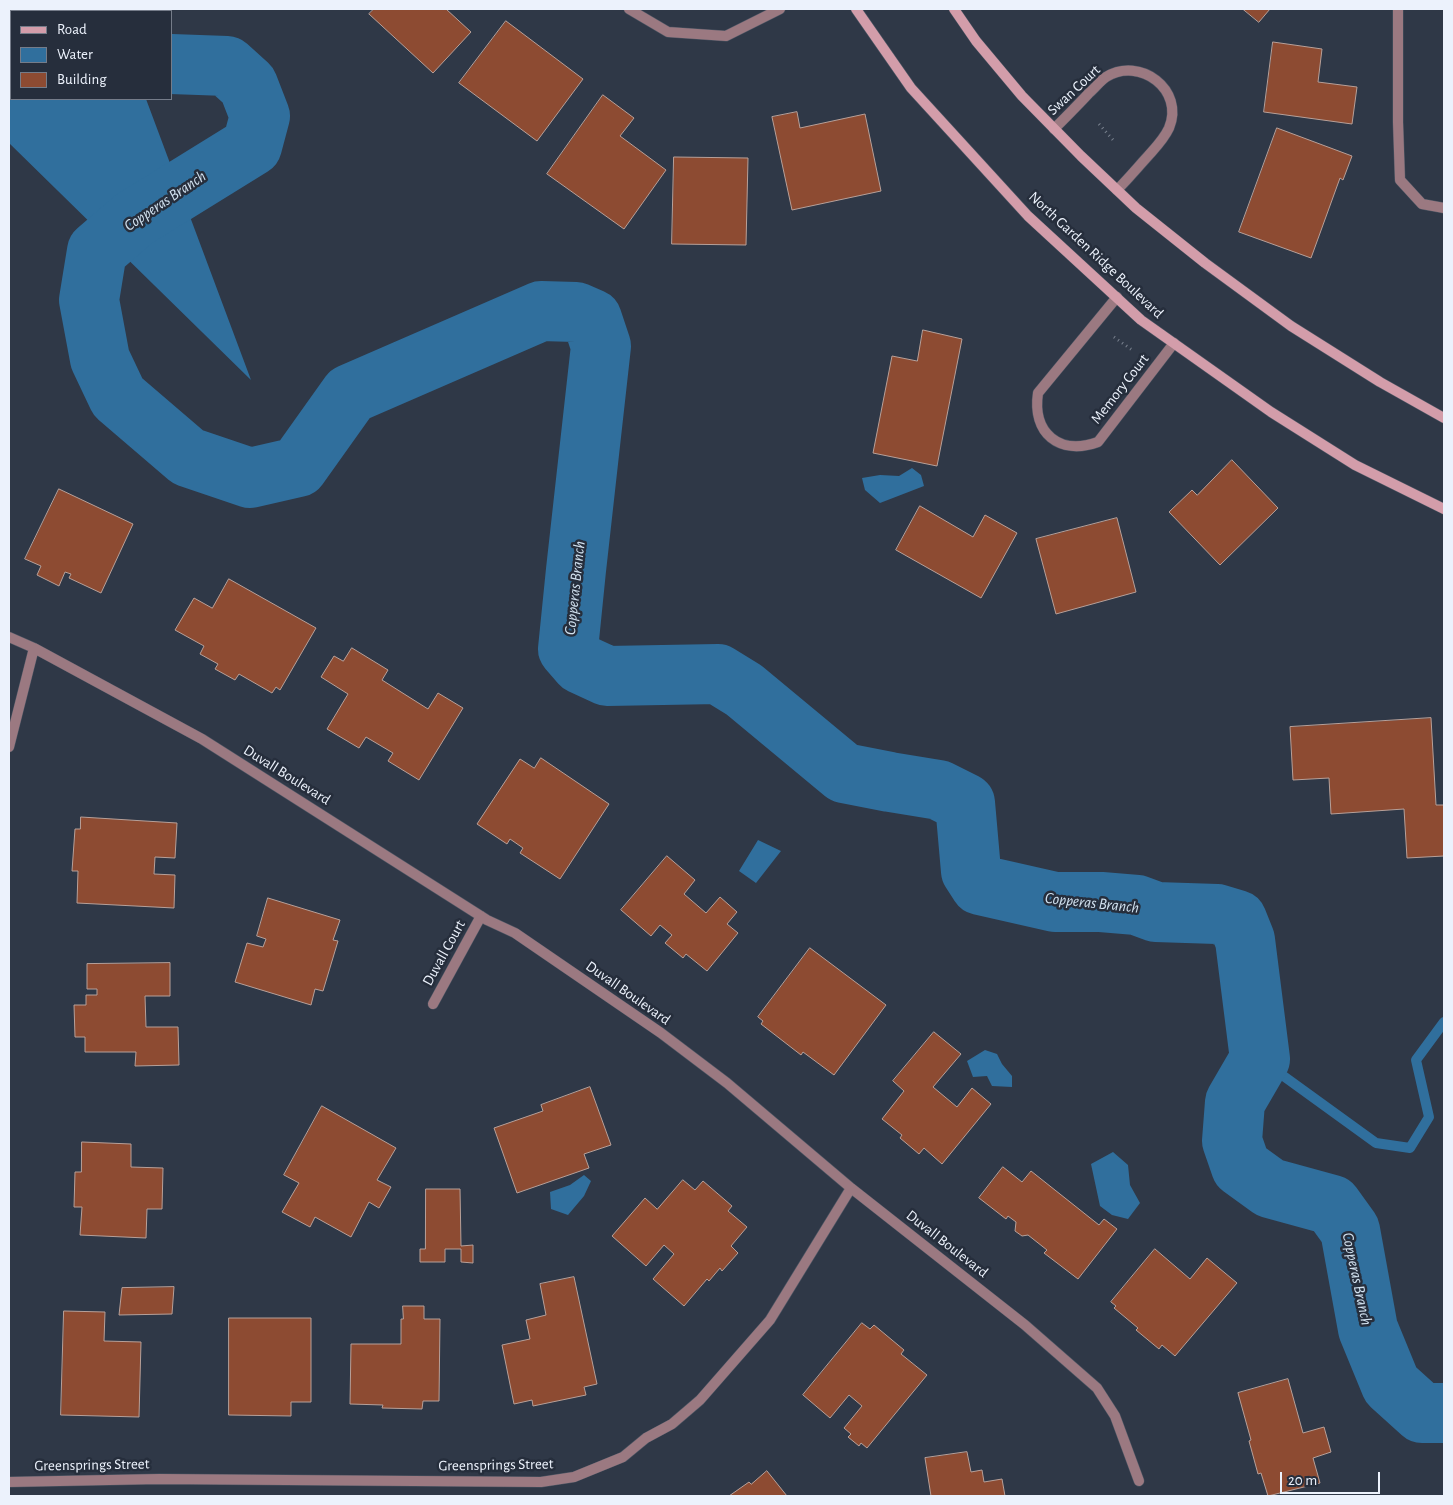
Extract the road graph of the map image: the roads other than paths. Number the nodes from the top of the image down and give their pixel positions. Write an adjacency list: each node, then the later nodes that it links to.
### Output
1 (629, 9): 2 (street)
2 (780, 9)
3 (856, 9): 9 (main road, North Garden Ridge Boulevard)
4 (954, 9): 6 (main road)
5 (1398, 9): 8 (street)
6 (1054, 128): 7 (main road); 7 (street, Swan Court)
7 (1118, 190): 11 (main road)
8 (1444, 208)
9 (1116, 297): 10 (main road, North Garden Ridge Boulevard); 10 (street, Memory Court)
10 (1174, 343): 12 (main road, North Garden Ridge Boulevard)
11 (1444, 418)
12 (1444, 509)
13 (9, 637): 14 (street, Duvall Boulevard)
14 (34, 648): 15 (street); 16 (street, Duvall Boulevard)
15 (9, 747)
16 (481, 916): 17 (street, Duvall Court); 18 (street, Duvall Boulevard)
17 (433, 1004)
18 (851, 1188): 19 (street, Duvall Boulevard); 20 (street, Greensprings Street)
19 (1139, 1481)
20 (9, 1482)

